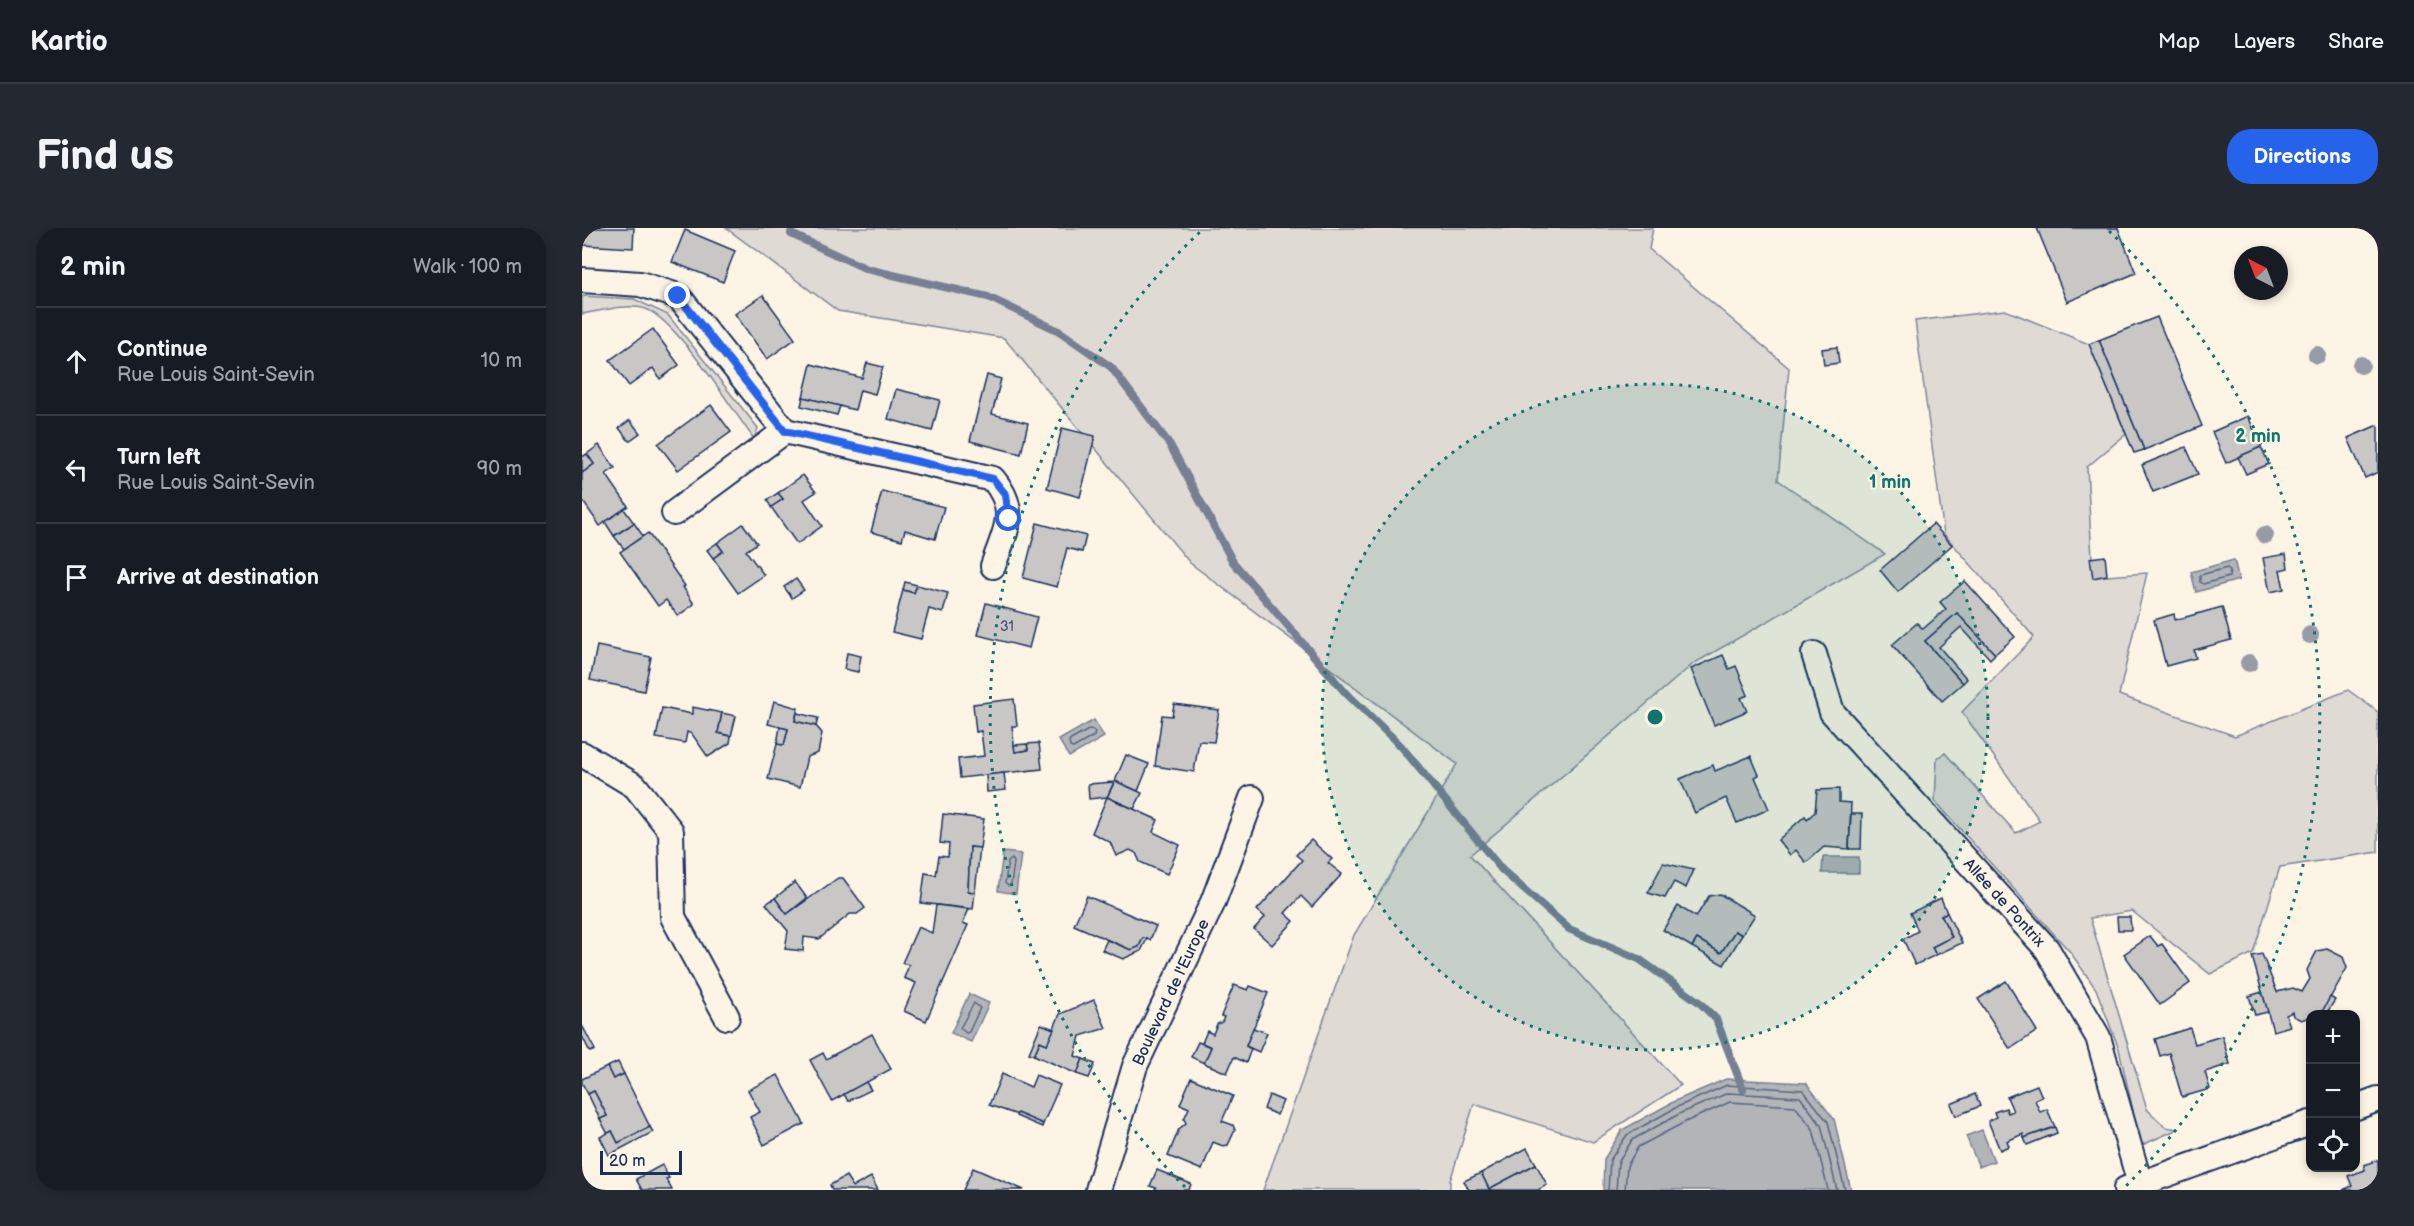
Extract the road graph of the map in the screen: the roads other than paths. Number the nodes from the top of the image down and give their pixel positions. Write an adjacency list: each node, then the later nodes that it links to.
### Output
1 (582, 280): 2 (street)
2 (785, 431): 3 (street); 4 (street)
3 (674, 513)
4 (993, 566)
5 (1814, 654): 12 (street, Allée de Pontrix)
6 (582, 754): 8 (street)
7 (1252, 798): 13 (street, Boulevard de l'Europe)
8 (727, 1017)
9 (2378, 1099): 10 (street)
10 (2360, 1105)
11 (2306, 1124): 12 (street)
12 (2132, 1187)
13 (1098, 1190)

